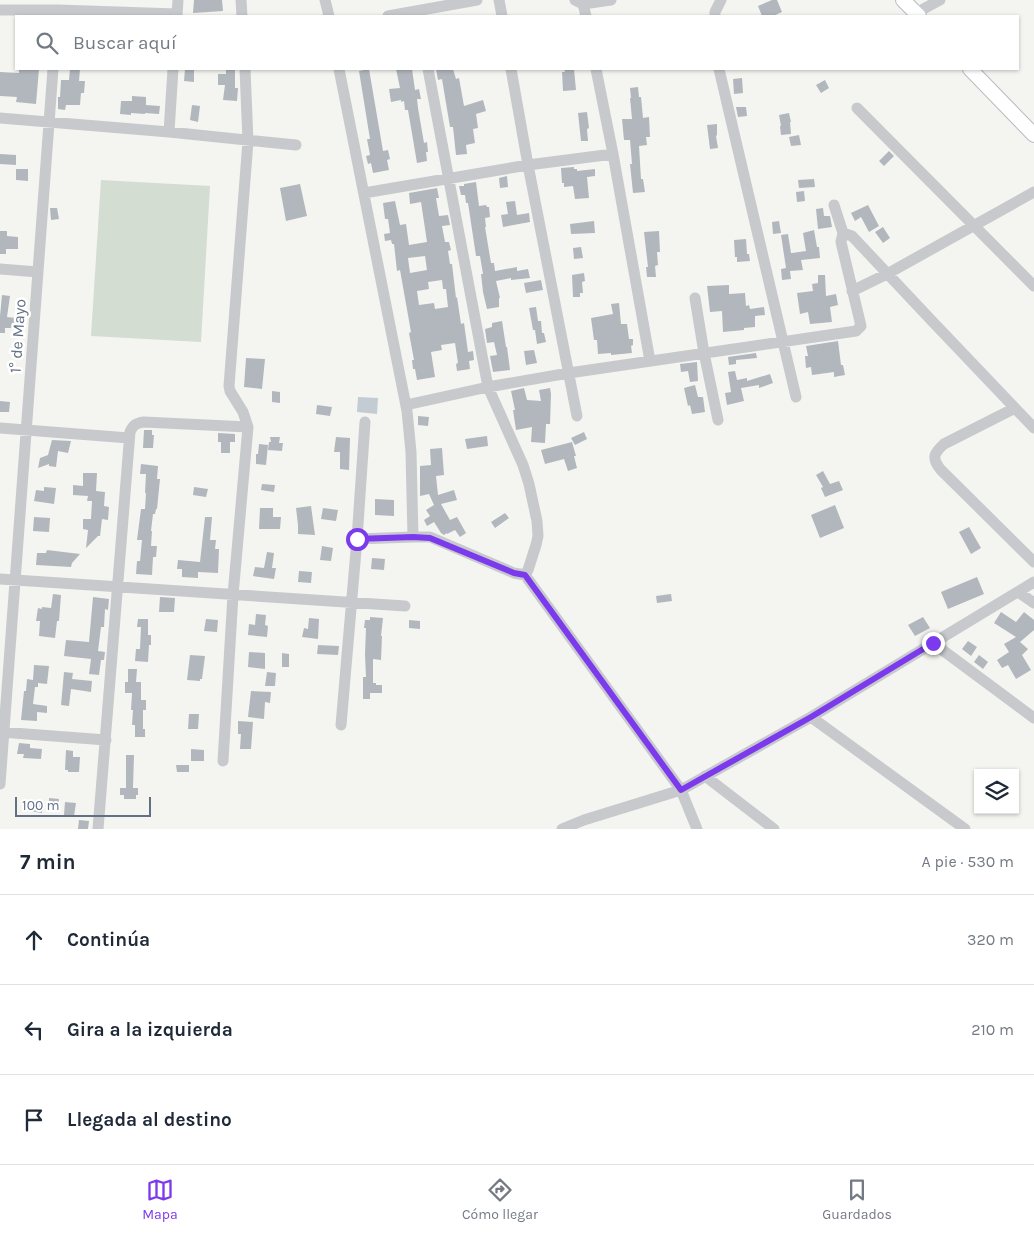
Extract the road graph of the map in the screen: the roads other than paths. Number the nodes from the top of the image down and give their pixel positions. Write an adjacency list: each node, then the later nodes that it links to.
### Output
1 (178, 0): 14 (street)
2 (241, 0): 15 (street)
3 (325, 0): 16 (street)
4 (477, 0): 13 (street)
5 (499, 0): 18 (street)
6 (611, 0): 10 (street)
7 (722, 0): 20 (street)
8 (903, 0): 21 (main road)
9 (940, 0): 21 (street)
10 (579, 2): 19 (street)
11 (58, 9): 12 (street); 14 (street)
12 (0, 10)
13 (418, 14): 17 (street)
14 (177, 15)
15 (242, 15)
16 (328, 15)
17 (403, 15)
18 (502, 15)
19 (586, 15)
20 (715, 15)
21 (918, 15)
22 (53, 70): 33 (street, 1° de Mayo)
23 (173, 70): 34 (street)
24 (245, 70): 36 (street)
25 (339, 70): 42 (street)
26 (428, 70): 40 (street)
27 (511, 70): 39 (street)
28 (596, 70): 38 (street)
29 (719, 70): 52 (street)
30 (971, 70): 35 (main road)
31 (856, 108): 44 (street)
32 (0, 118): 33 (street)
33 (50, 122): 34 (street); 47 (street, 1° de Mayo)
34 (169, 132): 36 (street)
35 (1034, 135)
36 (248, 140): 37 (street); 63 (street)
37 (296, 144)
38 (614, 154): 39 (street); 54 (street)
39 (528, 165): 40 (street); 55 (street)
40 (448, 179): 42 (street); 56 (street)
41 (1034, 192): 44 (street)
42 (364, 193): 58 (street)
43 (834, 205): 45 (street)
44 (974, 226): 48 (street); 49 (street)
45 (843, 233): 48 (street); 50 (street)
46 (0, 269): 47 (street)
47 (38, 272): 66 (street, 1° de Mayo)
48 (887, 274): 50 (street); 59 (street)
49 (1034, 286)
50 (852, 291): 52 (street)
51 (695, 298): 53 (street)
52 (783, 341): 53 (street); 57 (street)
53 (704, 353): 54 (street); 61 (street)
54 (650, 361): 55 (street)
55 (569, 373): 56 (street); 60 (street)
56 (488, 387): 58 (street); 71 (street)
57 (796, 397)
58 (406, 405): 68 (street)
59 (1015, 408): 65 (street); 70 (street)
60 (577, 416)
61 (718, 420)
62 (365, 422): 69 (street)
63 (248, 427): 67 (street); 77 (street)
64 (0, 428): 66 (street)
65 (1034, 428)
66 (27, 430): 67 (street); 73 (street, 1° de Mayo)
67 (129, 438): 75 (street)
68 (413, 537): 69 (street); 71 (street)
69 (357, 539): 78 (street)
70 (1034, 562)
71 (525, 575): 90 (street)
72 (0, 579): 73 (street)
73 (16, 580): 75 (street); 85 (street, 1° de Mayo)
74 (1034, 582): 76 (street)
75 (117, 587): 77 (street); 86 (street)
76 (1018, 592): 79 (street); 81 (street)
77 (233, 595): 78 (street); 87 (street)
78 (351, 603): 80 (street); 84 (street)
79 (1034, 604)
80 (405, 606)
81 (933, 643): 82 (street); 83 (street)
82 (811, 717): 88 (street); 95 (street)
83 (1034, 718)
84 (341, 724)
85 (2, 732): 86 (street); 89 (street, 1° de Mayo)
86 (106, 740): 92 (street)
87 (223, 761)
88 (705, 776): 90 (street); 94 (street)
89 (0, 784)
90 (681, 790): 91 (street); 93 (street)
91 (568, 828)
92 (98, 829)
93 (697, 829)
94 (774, 829)
95 (965, 829)

